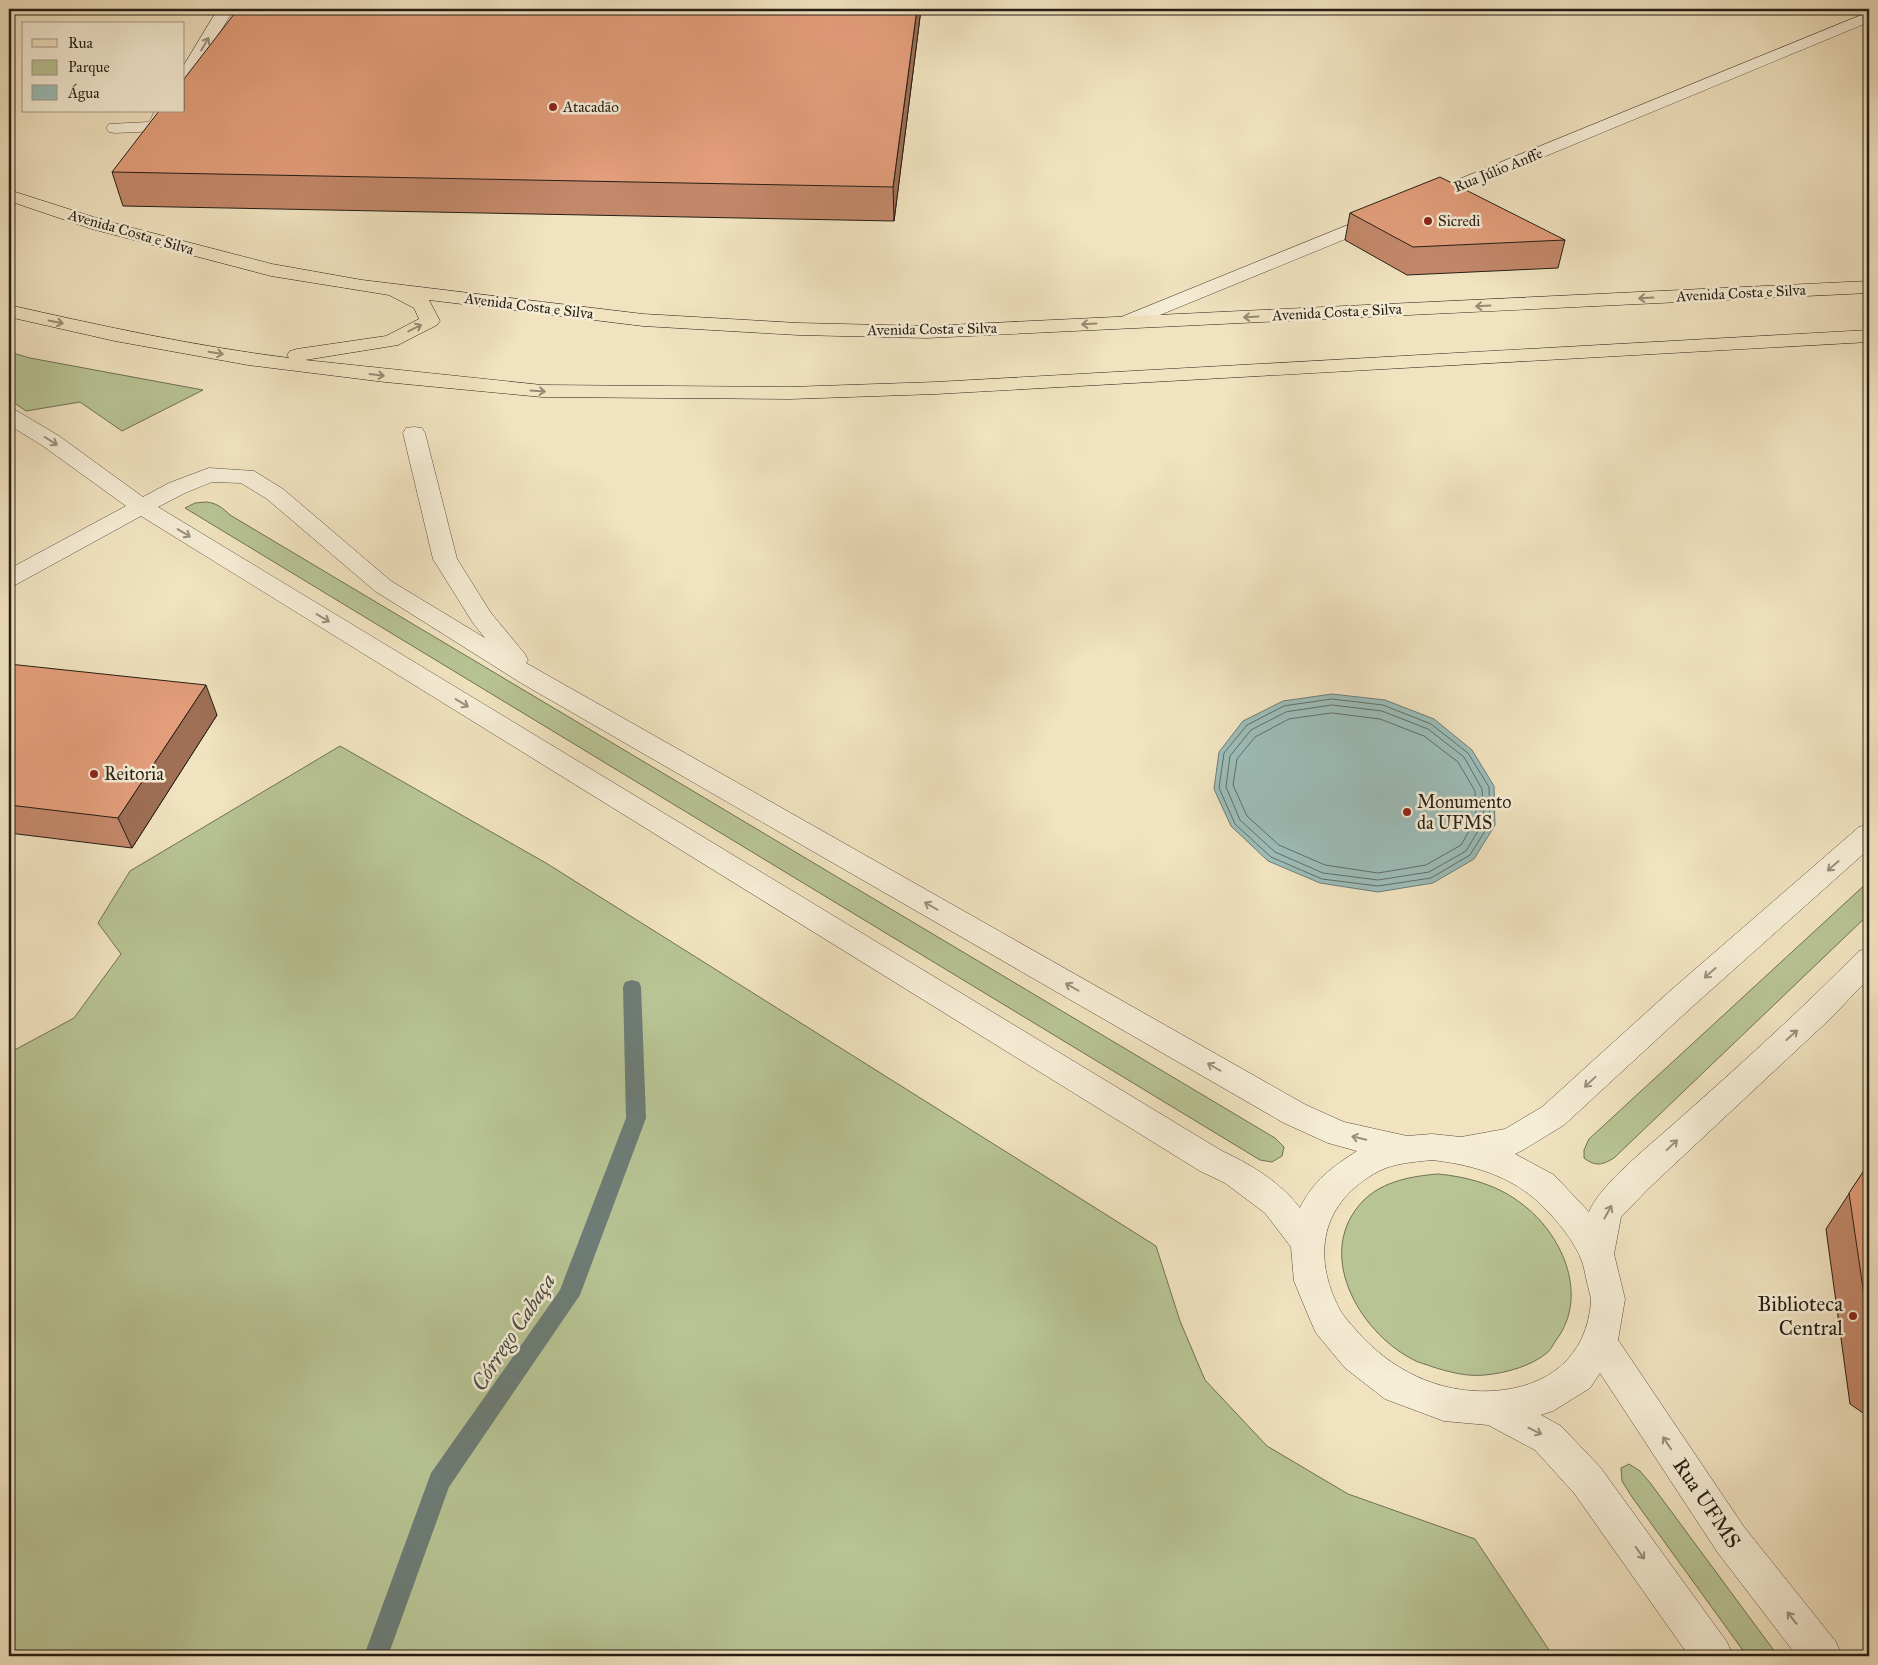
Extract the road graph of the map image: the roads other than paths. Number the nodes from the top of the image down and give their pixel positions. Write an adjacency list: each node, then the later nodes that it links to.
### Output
1 (226, 9): 4 (street, one-way to 1)
2 (1841, 12): 3 (street)
3 (1867, 20): 8 (street, Rua Júlio Anffe)
4 (185, 76)
5 (163, 112): 6 (street)
6 (115, 128)
7 (9, 195): 11 (main road, Avenida Costa e Silva)
8 (1412, 205)
9 (1393, 213): 13 (street)
10 (1869, 287): 13 (main road, Avenida Costa e Silva, one-way to 13)
11 (387, 289): 13 (main road, Avenida Costa e Silva, one-way to 11); 15 (main road, one-way to 11)
12 (9, 311): 15 (main road, one-way to 15)
13 (1126, 322)
14 (1864, 337): 15 (main road, one-way to 14)
15 (248, 359)
16 (9, 416): 18 (street, one-way to 18)
17 (414, 432): 20 (street)
18 (142, 507): 19 (street); 20 (street); 25 (street, one-way to 25)
19 (9, 579)
20 (530, 677): 23 (street, one-way to 20)
21 (1869, 834): 24 (street, one-way to 24)
22 (1869, 959): 26 (street, one-way to 22)
23 (1407, 1149): 24 (street); 25 (street)
24 (1458, 1150): 26 (street)
25 (1307, 1243): 28 (street)
26 (1597, 1254): 27 (street)
27 (1600, 1343): 28 (street); 30 (street, Rua UFMS, one-way to 27)
28 (1492, 1408): 29 (street, one-way to 29)
29 (1713, 1656)
30 (1822, 1656)

